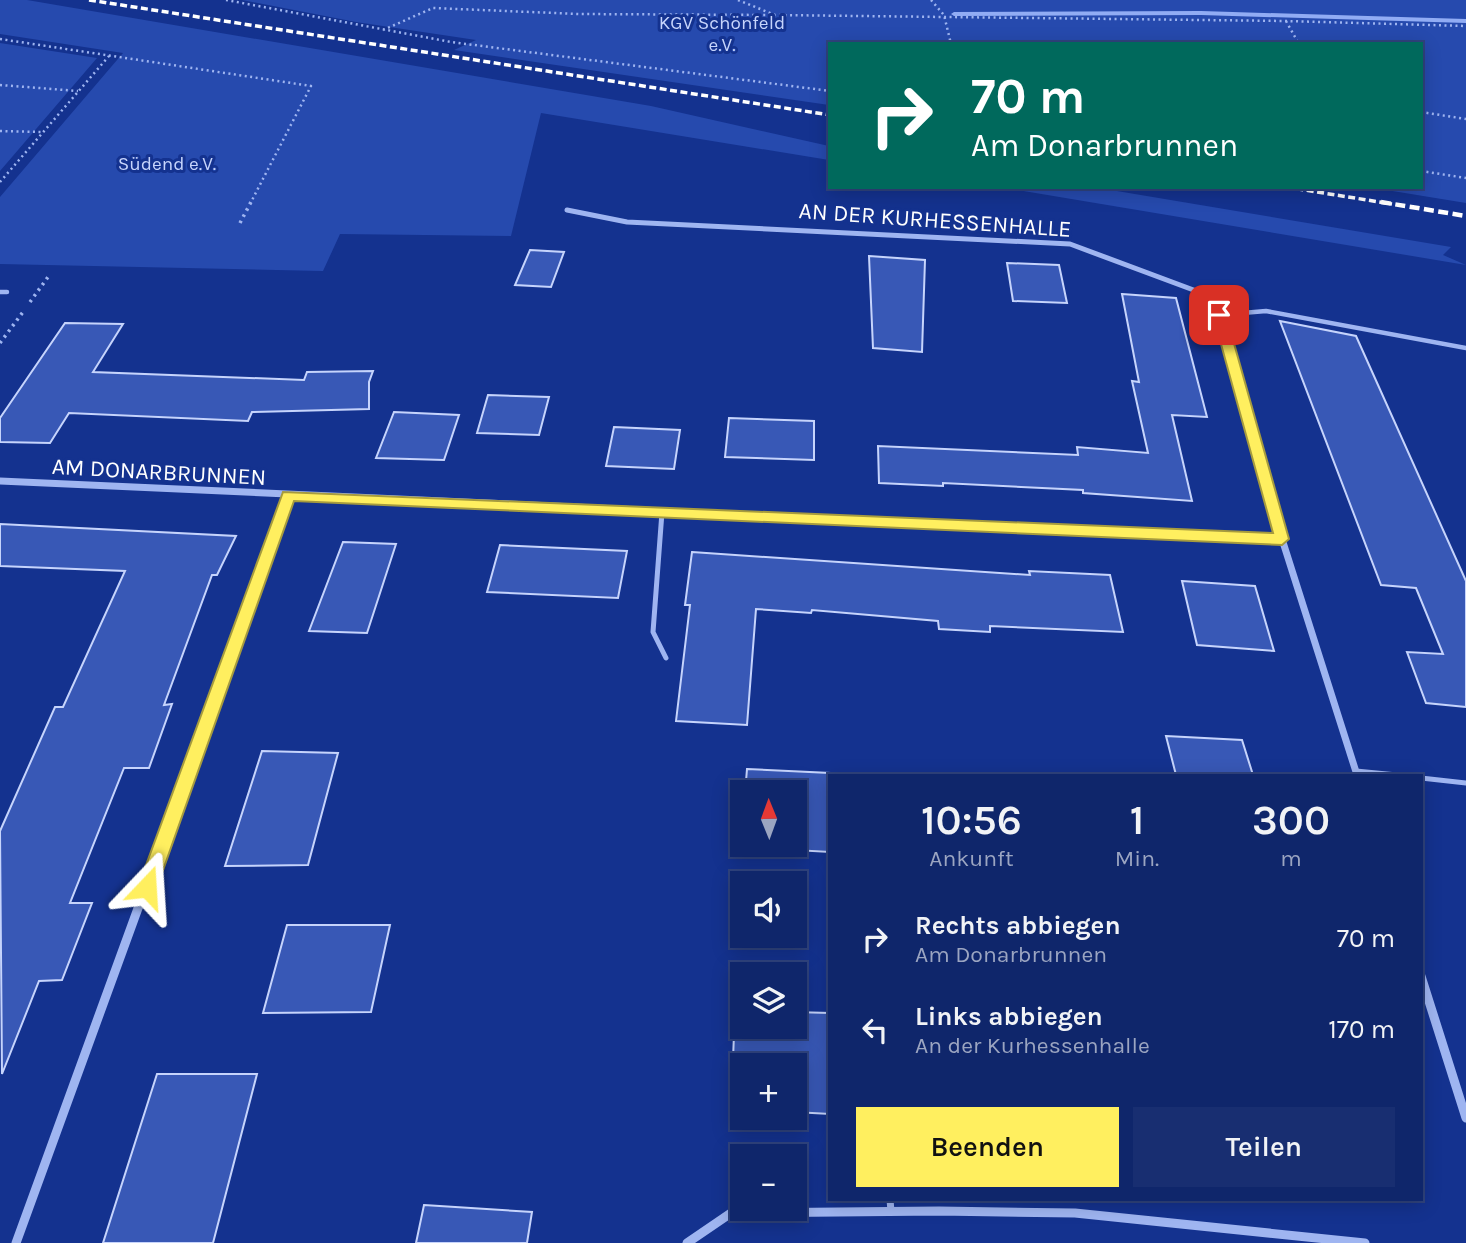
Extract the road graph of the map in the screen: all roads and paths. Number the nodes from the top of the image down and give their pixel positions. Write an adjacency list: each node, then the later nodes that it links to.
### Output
1 (226, 0): 8 (path)
2 (738, 0): 4 (path)
3 (932, 0): 5 (path)
4 (775, 15): 5 (path); 8 (path)
5 (948, 19): 6 (path); 10 (path)
6 (1286, 21): 7 (path); 11 (path)
7 (1466, 26)
8 (383, 30): 15 (path)
9 (0, 39): 12 (path)
10 (951, 42)
11 (1298, 42)
12 (110, 55): 14 (path); 24 (path)
13 (0, 85): 14 (path)
14 (79, 91): 19 (path)
15 (828, 91)
16 (1423, 112): 17 (path)
17 (1466, 119)
18 (0, 131): 19 (path)
19 (43, 132): 22 (path)
20 (1423, 171): 21 (path)
21 (1466, 178)
22 (0, 182)
23 (568, 210): 27 (street, AN DER KURHESSENHALLE)
24 (240, 223)
25 (0, 292): 26 (lane)
26 (7, 292)
27 (1219, 315): 28 (lane); 32 (street, AN DER KURHESSENHALLE)
28 (1466, 348)
29 (0, 481): 30 (street, AM DONARBRUNNEN)
30 (289, 496): 31 (street, AM DONARBRUNNEN); 42 (street)
31 (662, 512): 32 (street, AM DONARBRUNNEN); 33 (lane)
32 (1282, 539): 34 (street, AN DER KURHESSENHALLE)
33 (666, 658)
34 (1356, 773): 35 (lane)
35 (1376, 774)
36 (1423, 778): 37 (lane)
37 (1466, 783)
38 (1423, 982): 39 (street)
39 (1466, 1118)
40 (890, 1201): 41 (lane)
41 (891, 1212): 43 (street); 44 (street)
42 (16, 1243)
43 (687, 1243)
44 (1365, 1243)

